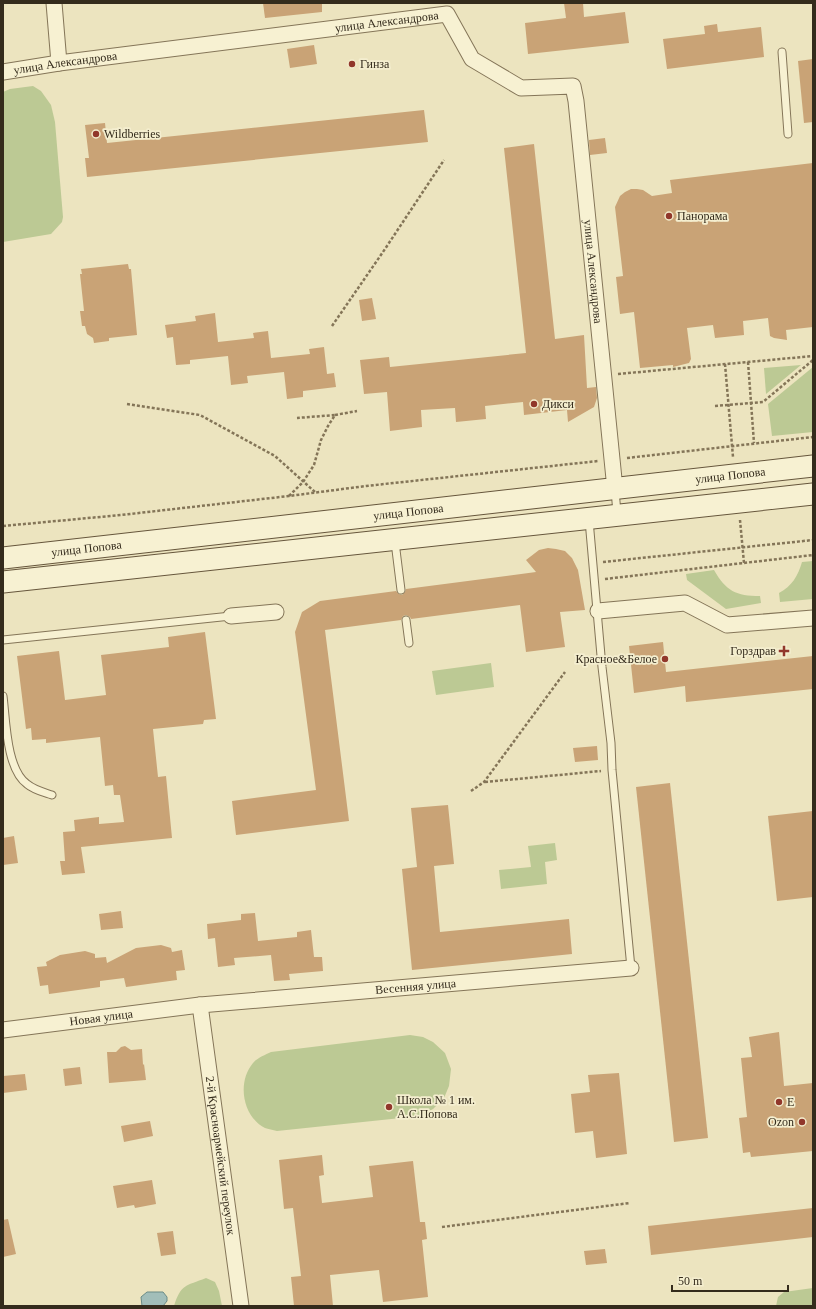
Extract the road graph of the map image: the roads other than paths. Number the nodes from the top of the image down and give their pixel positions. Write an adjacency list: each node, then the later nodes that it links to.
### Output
1 (54, 3): 3 (street)
2 (782, 52): 5 (lane)
3 (60, 63): 4 (street, улица Александрова); 7 (street, улица Александрова)
4 (3, 72)
5 (788, 134)
6 (813, 466): 7 (main road, улица Попова)
7 (615, 489): 9 (lane); 12 (main road, улица Попова)
8 (813, 494): 9 (main road, улица Попова)
9 (617, 516): 10 (main road, улица Попова)
10 (589, 519): 11 (main road, улица Попова); 15 (lane)
11 (395, 539): 13 (main road, улица Попова); 14 (lane)
12 (3, 558)
13 (3, 582)
14 (402, 590)
15 (598, 611): 18 (street); 24 (lane)
16 (276, 612): 17 (street)
17 (231, 616): 20 (lane)
18 (813, 618)
19 (406, 620): 21 (lane)
20 (3, 640)
21 (409, 642)
22 (3, 696): 23 (lane)
23 (52, 795)
24 (631, 968): 25 (street, Весенняя улица)
25 (200, 1005): 26 (street, Новая улица); 27 (street, 2-й Красноармейский переулок)
26 (3, 1030)
27 (241, 1306)

